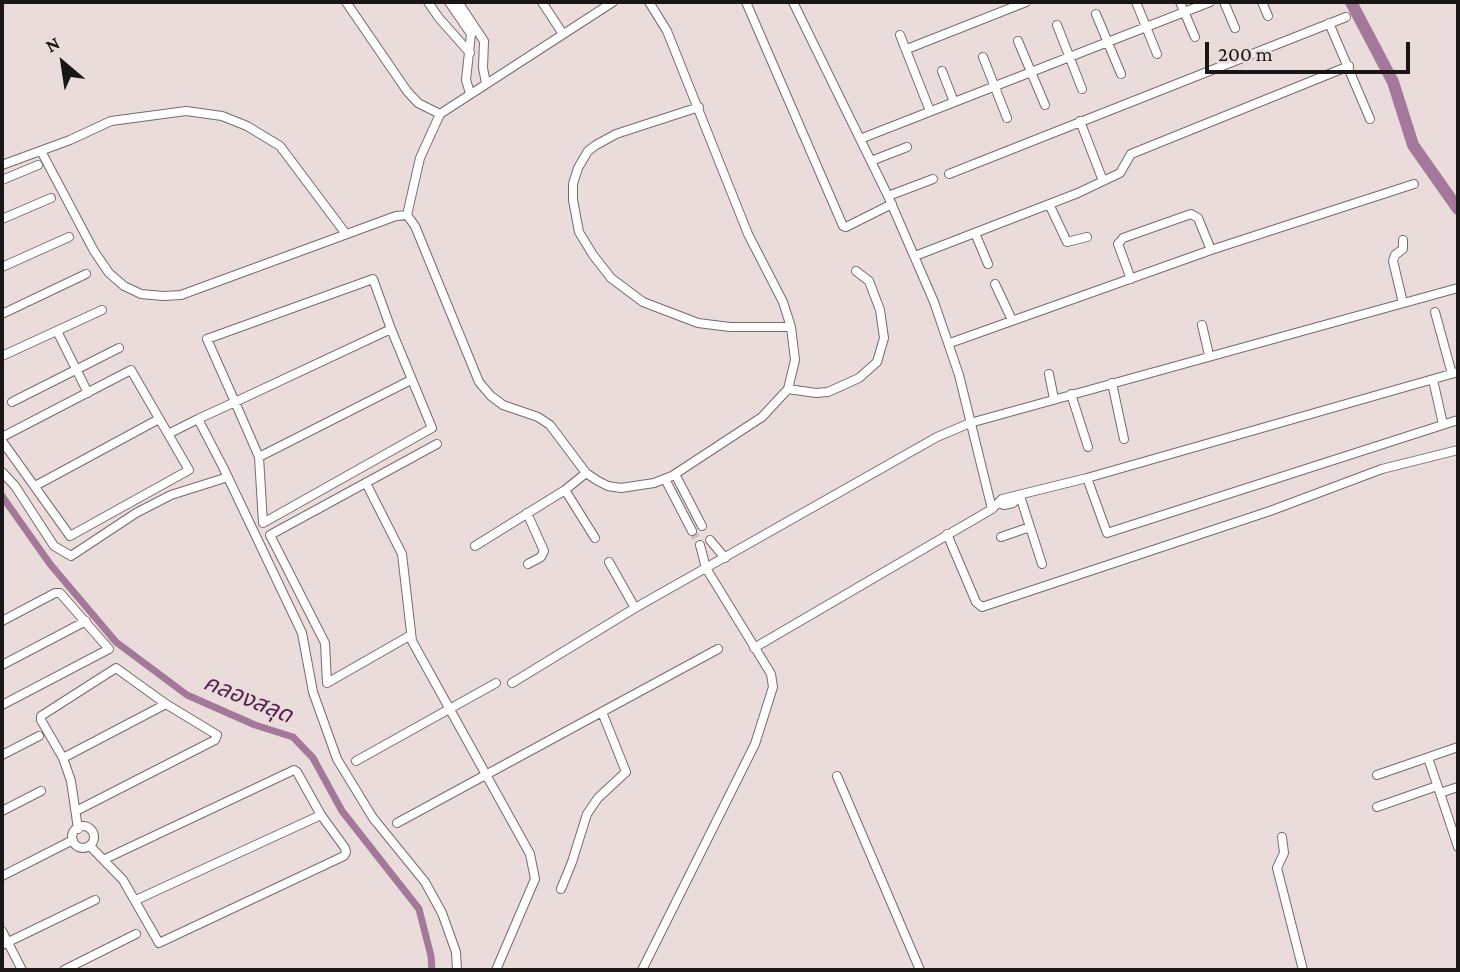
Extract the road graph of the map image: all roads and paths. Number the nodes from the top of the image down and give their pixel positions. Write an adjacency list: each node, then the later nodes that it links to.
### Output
1 (346, 2): 46 (street)
2 (428, 2): 30 (street)
3 (449, 2): 30 (street)
4 (458, 2): 38 (street)
5 (542, 2): 24 (street)
6 (612, 2): 24 (street)
7 (649, 2): 44 (street)
8 (746, 2): 62 (street)
9 (793, 2): 50 (street)
10 (1026, 2): 29 (street)
11 (1136, 2): 22 (street)
12 (1180, 2): 16 (street)
13 (1210, 2): 16 (street)
14 (1224, 2): 23 (street)
15 (1262, 2): 18 (street)
16 (1184, 12): 22 (street); 26 (street)
17 (1096, 14): 28 (street)
18 (1268, 16)
19 (1346, 17): 20 (street)
20 (1329, 23): 34 (street); 49 (street)
21 (1057, 25): 33 (street)
22 (1147, 27): 28 (street); 31 (street)
23 (1235, 28)
24 (563, 34): 38 (street)
25 (900, 35): 29 (street)
26 (1195, 37)
27 (1018, 41): 36 (street)
28 (1108, 42): 33 (street); 37 (street)
29 (907, 50): 45 (street)
30 (470, 52): 41 (street)
31 (1157, 54)
32 (983, 57): 39 (street)
33 (1069, 57): 36 (street); 40 (street)
34 (1349, 66): 48 (street); 59 (street)
35 (942, 71): 42 (street)
36 (1030, 72): 39 (street); 43 (street)
37 (1121, 74)
38 (486, 83): 41 (street)
39 (994, 86): 42 (street); 47 (street)
40 (1082, 89)
41 (470, 93): 46 (street)
42 (954, 102): 45 (street)
43 (1045, 105)
44 (699, 107): 86 (street); 86 (street)
45 (930, 111): 50 (street)
46 (440, 114): 64 (street)
47 (1007, 118)
48 (1370, 119)
49 (1080, 121): 56 (street); 59 (street)
50 (860, 139): 53 (street)
51 (907, 147): 53 (street)
52 (41, 151): 54 (street); 67 (street); 67 (street)
53 (871, 161): 62 (street)
54 (2, 165)
55 (38, 165): 58 (street)
56 (948, 174)
57 (933, 179): 62 (street)
58 (2, 180)
59 (1103, 181): 63 (street)
60 (1414, 184): 71 (street)
61 (51, 198): 65 (street)
62 (890, 200): 72 (street)
63 (1049, 204): 66 (street); 69 (street)
64 (407, 215): 67 (street); 118 (street)
65 (2, 219)
66 (975, 233): 72 (street); 73 (street)
67 (346, 234)
68 (69, 237): 74 (street)
69 (1087, 237)
70 (1403, 240): 80 (street)
71 (1211, 250): 77 (street); 77 (street)
72 (915, 256): 89 (street)
73 (988, 264)
74 (2, 267)
75 (856, 271): 99 (street)
76 (86, 274): 83 (street)
77 (1131, 279): 84 (street)
78 (995, 284): 84 (street)
79 (1458, 288): 80 (street)
80 (1403, 303): 91 (street)
81 (102, 310): 88 (street)
82 (1435, 312): 94 (street)
83 (2, 314)
84 (1012, 320): 89 (street)
85 (1202, 326): 91 (street)
86 (791, 327): 99 (street)
87 (391, 329): 96 (street); 104 (street); 104 (street)
88 (57, 331): 92 (street); 93 (street)
89 (950, 343): 108 (street)
90 (119, 348): 93 (street)
91 (1209, 355): 98 (street)
92 (2, 356)
93 (76, 370): 100 (street); 103 (street)
94 (1455, 373): 97 (street)
95 (1049, 374): 102 (street)
96 (411, 380): 116 (street); 116 (street)
97 (1433, 380): 109 (street); 121 (street)
98 (1112, 383): 101 (street); 112 (street)
99 (788, 389): 119 (street)
100 (88, 393): 105 (street); 111 (street)
101 (1071, 394): 102 (street); 114 (street)
102 (1054, 399): 108 (street)
103 (12, 402)
104 (235, 402): 106 (street); 116 (street)
105 (159, 419): 110 (street); 124 (street)
106 (198, 419): 110 (street); 120 (street)
107 (1458, 420): 109 (street)
108 (970, 423): 127 (street); 138 (street)
109 (1443, 424): 121 (street)
110 (168, 434): 124 (street)
111 (2, 439): 124 (street)
112 (1124, 439)
113 (437, 444): 123 (street)
114 (1088, 447)
115 (1458, 450): 132 (street)
116 (259, 457)
117 (2, 472): 120 (street)
118 (586, 473): 122 (street); 125 (street)
119 (675, 474): 122 (street); 129 (street)
120 (228, 477): 189 (street)
121 (1087, 478): 126 (street)
122 (665, 479): 131 (street)
123 (366, 483): 146 (street); 146 (street)
124 (35, 486)
125 (565, 490): 128 (street); 134 (street)
126 (1020, 496): 127 (street); 130 (street)
127 (995, 506): 132 (street)
128 (527, 513): 137 (street); 140 (street)
129 (702, 526)
130 (1030, 527): 133 (street); 141 (street)
131 (692, 531)
132 (947, 534): 147 (street)
133 (1002, 537)
134 (595, 538)
135 (710, 540): 138 (street)
136 (700, 545): 142 (street)
137 (475, 547)
138 (725, 558): 142 (street)
139 (609, 562): 143 (street)
140 (528, 564)
141 (1042, 564)
142 (706, 568): 143 (street); 147 (street)
143 (635, 608): 150 (street)
144 (2, 621): 145 (street)
145 (86, 621): 149 (street); 153 (street)
146 (411, 635): 154 (street)
147 (754, 648): 191 (street)
148 (718, 649): 155 (street)
149 (2, 665)
150 (512, 682)
151 (496, 683): 154 (street)
152 (166, 704): 159 (street); 159 (street); 170 (street)
153 (2, 705)
154 (450, 710): 161 (street); 162 (street)
155 (602, 712): 162 (street); 181 (street)
156 (38, 736): 158 (street)
157 (1458, 747): 160 (street)
158 (2, 755)
159 (63, 758): 170 (street)
160 (1428, 758): 163 (street); 166 (street)
161 (356, 761)
162 (486, 775): 172 (street); 190 (street)
163 (1377, 775)
164 (837, 776): 192 (street)
165 (1458, 787): 166 (street)
166 (1439, 790): 168 (street); 174 (street)
167 (41, 791): 169 (street)
168 (1377, 807)
169 (2, 811)
170 (76, 811): 173 (street)
171 (321, 815): 179 (street); 183 (street); 183 (street)
172 (397, 823)
173 (78, 829): 176 (street); 177 (street)
174 (1455, 829): 178 (street)
175 (1282, 837): 193 (street)
176 (73, 840): 177 (street); 180 (street)
177 (90, 846): 179 (street)
178 (1458, 847)
179 (105, 859): 183 (street)
180 (2, 876)
181 (561, 889)
182 (95, 900): 186 (street)
183 (136, 900)
184 (2, 931): 186 (street)
185 (136, 934): 188 (street)
186 (4, 944): 187 (street)
187 (22, 970)
188 (64, 970)
189 (457, 970)
190 (496, 970)
191 (642, 970)
192 (920, 970)
193 (1303, 970)

